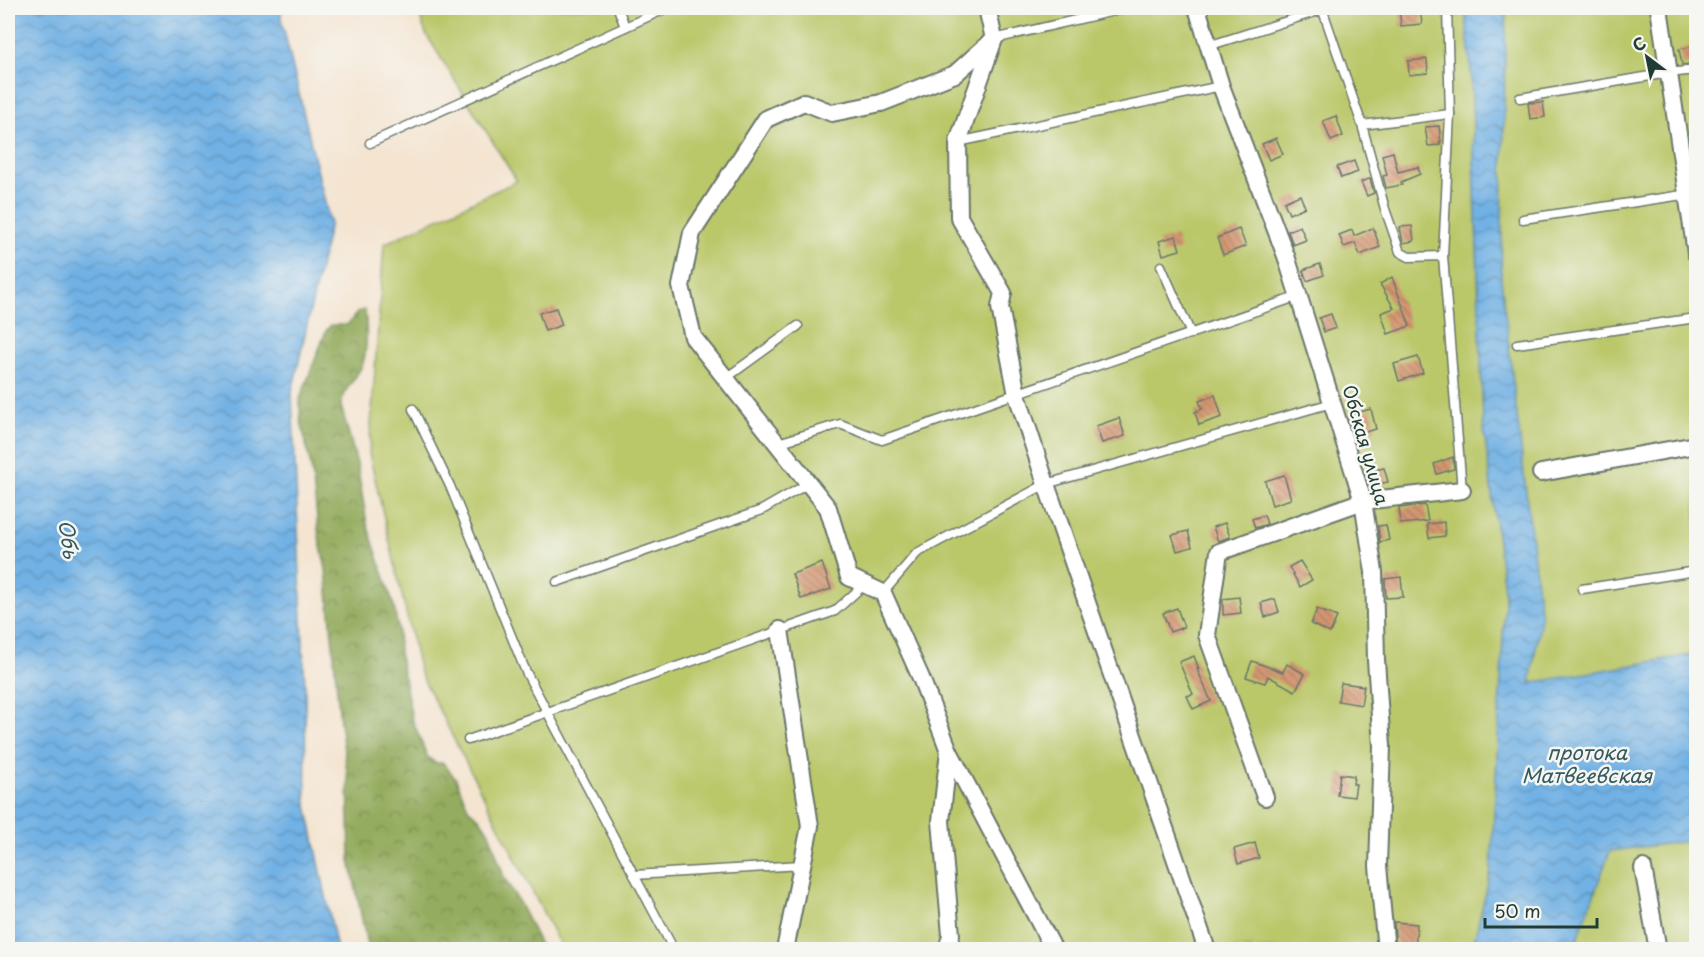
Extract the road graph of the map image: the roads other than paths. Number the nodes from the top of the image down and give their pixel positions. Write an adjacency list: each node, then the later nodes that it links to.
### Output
1 (618, 8): 10 (lane)
2 (667, 8): 10 (lane)
3 (987, 8): 11 (street)
4 (1127, 8): 11 (lane)
5 (1197, 8): 12 (street, Обская улица)
6 (1322, 8): 7 (lane); 12 (lane); 18 (lane)
7 (1328, 8)
8 (1447, 8): 17 (lane)
9 (1659, 8): 14 (street)
10 (625, 27): 20 (lane)
11 (994, 39): 19 (street); 31 (street)
12 (1209, 46): 15 (street, Обская улица)
13 (1696, 70): 14 (lane)
14 (1668, 73): 16 (lane); 21 (street)
15 (1221, 86): 19 (lane); 26 (street, Обская улица)
16 (1520, 98)
17 (1450, 114): 18 (lane); 24 (lane)
18 (1362, 124): 24 (lane)
19 (958, 142): 32 (street)
20 (370, 143)
21 (1692, 193): 22 (lane); 23 (street)
22 (1523, 219)
23 (1696, 253)
24 (1443, 256): 40 (lane)
25 (1161, 266): 29 (lane)
26 (1299, 296): 29 (lane); 33 (street, Обская улица)
27 (1696, 318): 30 (lane)
28 (798, 326): 31 (lane)
29 (1191, 334): 32 (lane)
30 (1517, 344)
31 (726, 378): 35 (street)
32 (1017, 394): 35 (lane); 39 (street)
33 (1332, 403): 39 (lane); 41 (street, Обская улица)
34 (413, 409): 48 (lane)
35 (778, 443): 38 (street)
36 (1696, 445): 37 (street)
37 (1541, 473)
38 (809, 483): 43 (lane); 44 (street)
39 (1046, 484): 46 (lane); 60 (street)
40 (1462, 490): 41 (street)
41 (1363, 501): 51 (street); 61 (street, Обская улица)
42 (1696, 572): 45 (lane)
43 (557, 582)
44 (865, 584): 46 (street); 47 (lane)
45 (1582, 589)
46 (883, 593): 50 (street)
47 (780, 630): 48 (lane); 52 (street)
48 (547, 711): 49 (lane); 54 (lane)
49 (468, 740)
50 (949, 751): 58 (street); 59 (street)
51 (1265, 797)
52 (802, 865): 54 (lane); 57 (street)
53 (1643, 868): 62 (street)
54 (634, 875): 56 (lane)
55 (1696, 948): 63 (lane)
56 (674, 950)
57 (785, 950)
58 (947, 950)
59 (1054, 950)
60 (1206, 950)
61 (1386, 950)
62 (1658, 950)
63 (1688, 950)

